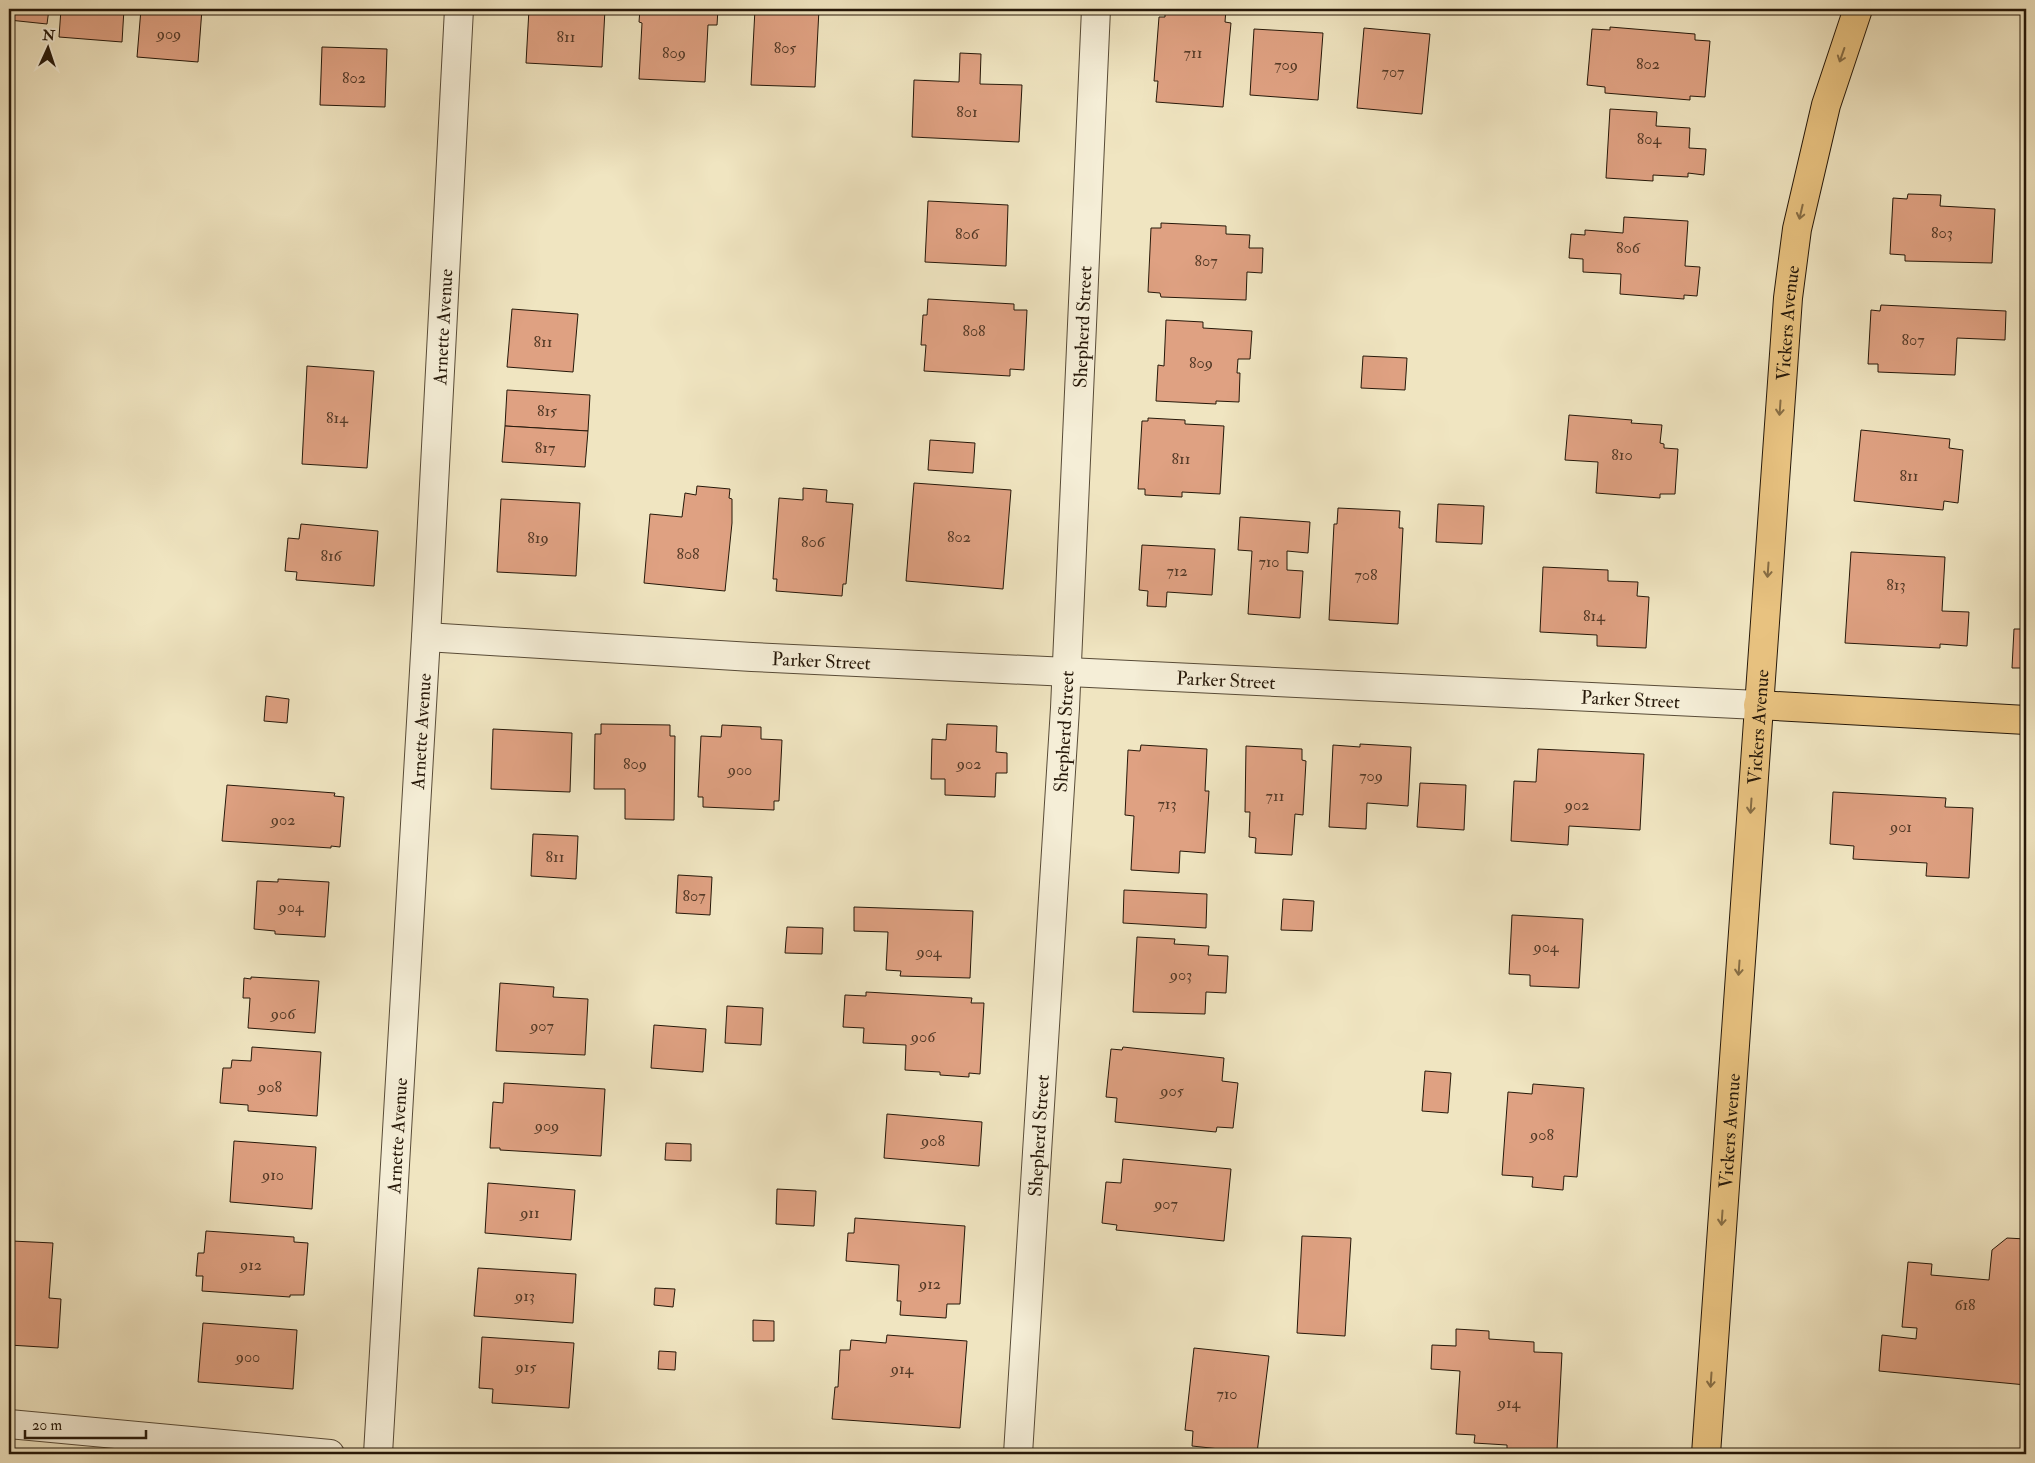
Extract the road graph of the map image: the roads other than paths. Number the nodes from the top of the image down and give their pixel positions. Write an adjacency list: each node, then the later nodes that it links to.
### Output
1 (458, 9): 4 (street, Arnette Avenue)
2 (1096, 9): 5 (street, Shepherd Street)
3 (1858, 9): 6 (main road, Vickers Avenue, one-way to 6)
4 (426, 637): 5 (street, Parker Street); 10 (street, Arnette Avenue)
5 (1067, 671): 6 (street, Parker Street); 11 (street, Shepherd Street)
6 (1758, 705): 7 (main road, Parker Street); 12 (main road, Vickers Avenue, one-way to 12)
7 (2026, 720)
8 (9, 1424): 9 (street)
9 (330, 1454)
10 (378, 1454)
11 (1018, 1454)
12 (1706, 1454)

